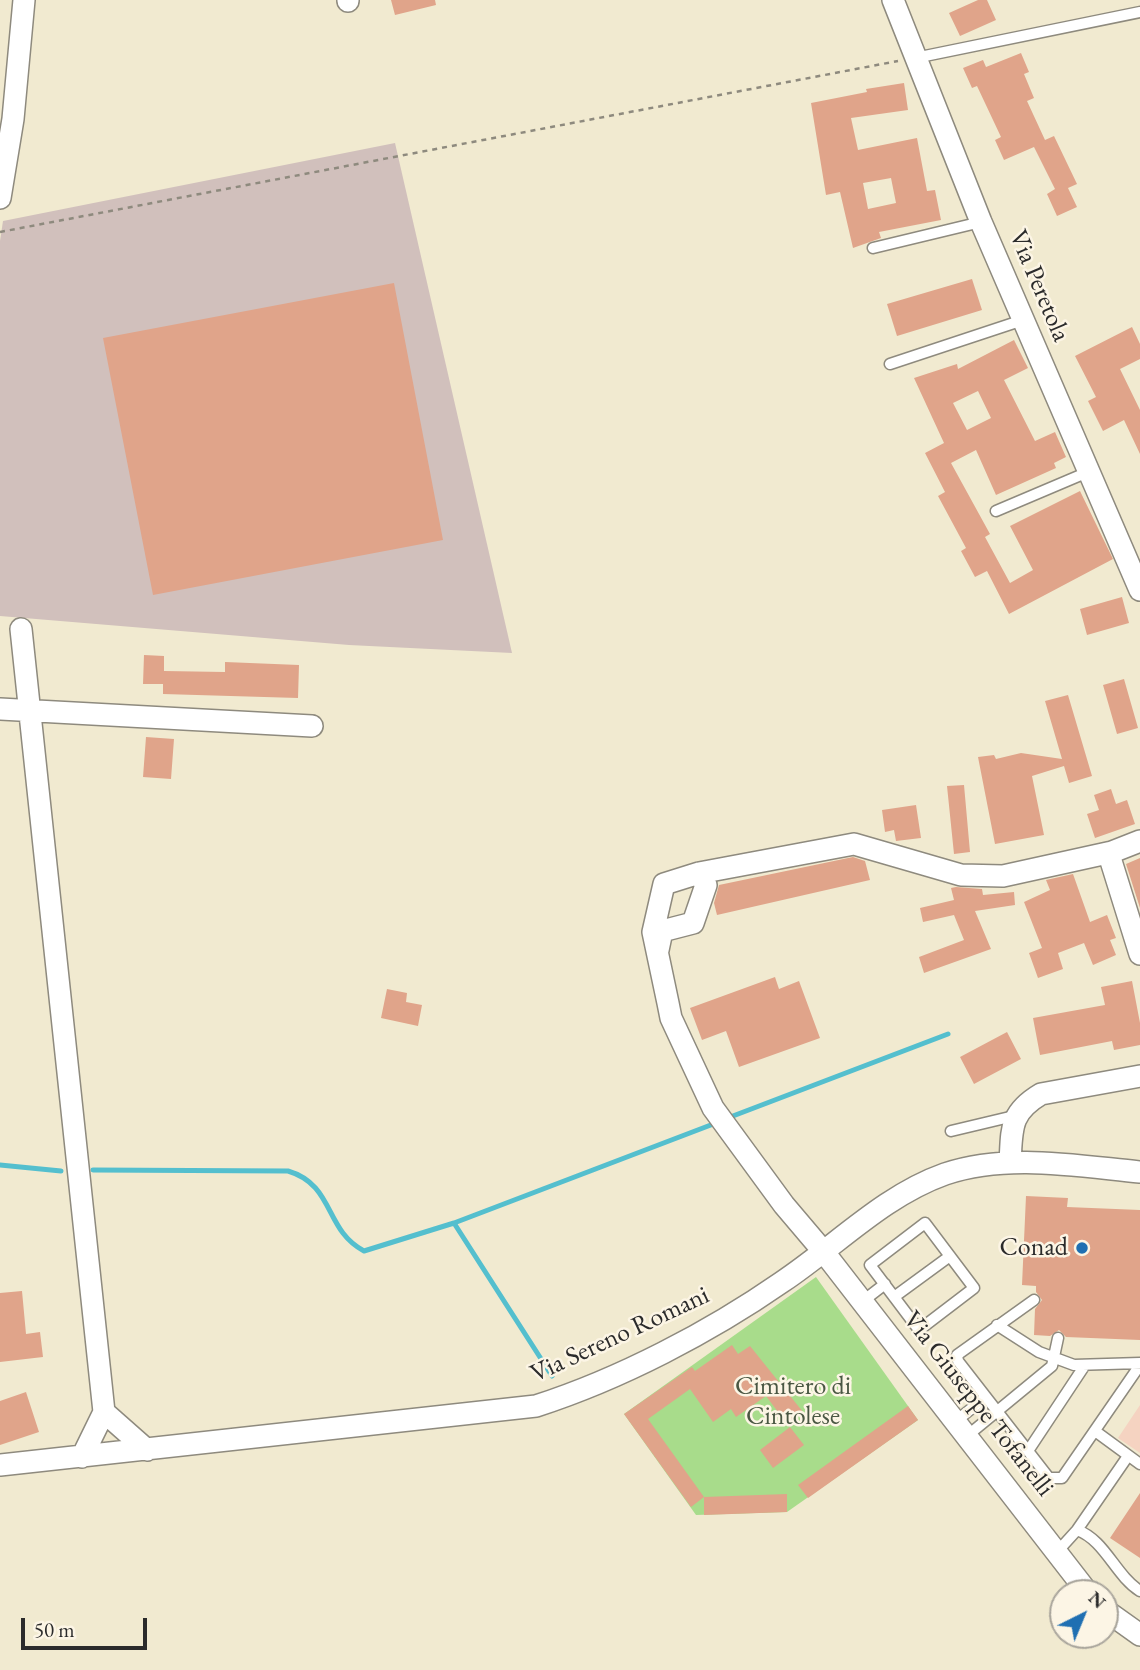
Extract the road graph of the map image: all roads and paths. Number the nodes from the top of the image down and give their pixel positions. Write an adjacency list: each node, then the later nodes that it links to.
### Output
1 (24, 0): 5 (street)
2 (894, 0): 4 (street, Via Peretola)
3 (1140, 12): 4 (lane)
4 (915, 58): 6 (street, Via Peretola); 7 (path)
5 (0, 198)
6 (981, 222): 8 (lane); 9 (street, Via Peretola)
7 (0, 232)
8 (873, 248)
9 (1023, 320): 10 (lane); 11 (street, Via Peretola)
10 (890, 364)
11 (1088, 472): 12 (lane); 13 (street, Via Peretola)
12 (996, 511)
13 (1140, 590)
14 (21, 629): 16 (street)
15 (0, 709): 16 (street)
16 (31, 711): 17 (street); 41 (street)
17 (312, 726)
18 (1140, 841): 19 (street)
19 (1112, 852): 20 (street); 22 (street)
20 (699, 873): 21 (street, Via Giuseppe Tofanelli); 21 (street)
21 (658, 952): 28 (street, Via Giuseppe Tofanelli)
22 (1140, 954)
23 (1140, 1076): 24 (street)
24 (1014, 1116): 25 (lane); 26 (street)
25 (951, 1131)
26 (1010, 1163): 27 (street, Via Sereno Romani); 28 (street, Via Sereno Romani)
27 (1140, 1172)
28 (823, 1251): 33 (street, Via Giuseppe Tofanelli); 44 (street, Via Sereno Romani)
29 (950, 1256): 30 (lane); 31 (lane); 31 (lane)
30 (884, 1284): 31 (lane); 33 (lane)
31 (894, 1297)
32 (1034, 1300): 34 (lane)
33 (863, 1301): 42 (street, Via Giuseppe Tofanelli)
34 (997, 1325): 36 (lane); 39 (lane)
35 (1058, 1338): 36 (lane)
36 (1055, 1358): 38 (lane); 40 (lane)
37 (1140, 1364): 38 (lane); 43 (lane)
38 (1085, 1365): 45 (lane)
39 (986, 1397): 40 (lane); 42 (lane)
40 (997, 1411): 42 (lane); 45 (lane)
41 (104, 1412): 44 (street); 47 (street)
42 (961, 1428): 51 (street, Via Giuseppe Tofanelli)
43 (1095, 1431): 45 (lane); 46 (lane)
44 (147, 1450): 47 (street, Via Sereno Romani)
45 (1028, 1451)
46 (1128, 1456): 48 (lane); 50 (lane)
47 (82, 1458): 49 (street, Via Sereno Romani)
48 (1140, 1464)
49 (0, 1465)
50 (1077, 1530): 51 (lane); 53 (lane)
51 (1057, 1552): 52 (street, Via Giuseppe Tofanelli)
52 (1077, 1579)
53 (1140, 1591)
54 (1119, 1620): 55 (street)
55 (1140, 1635)

